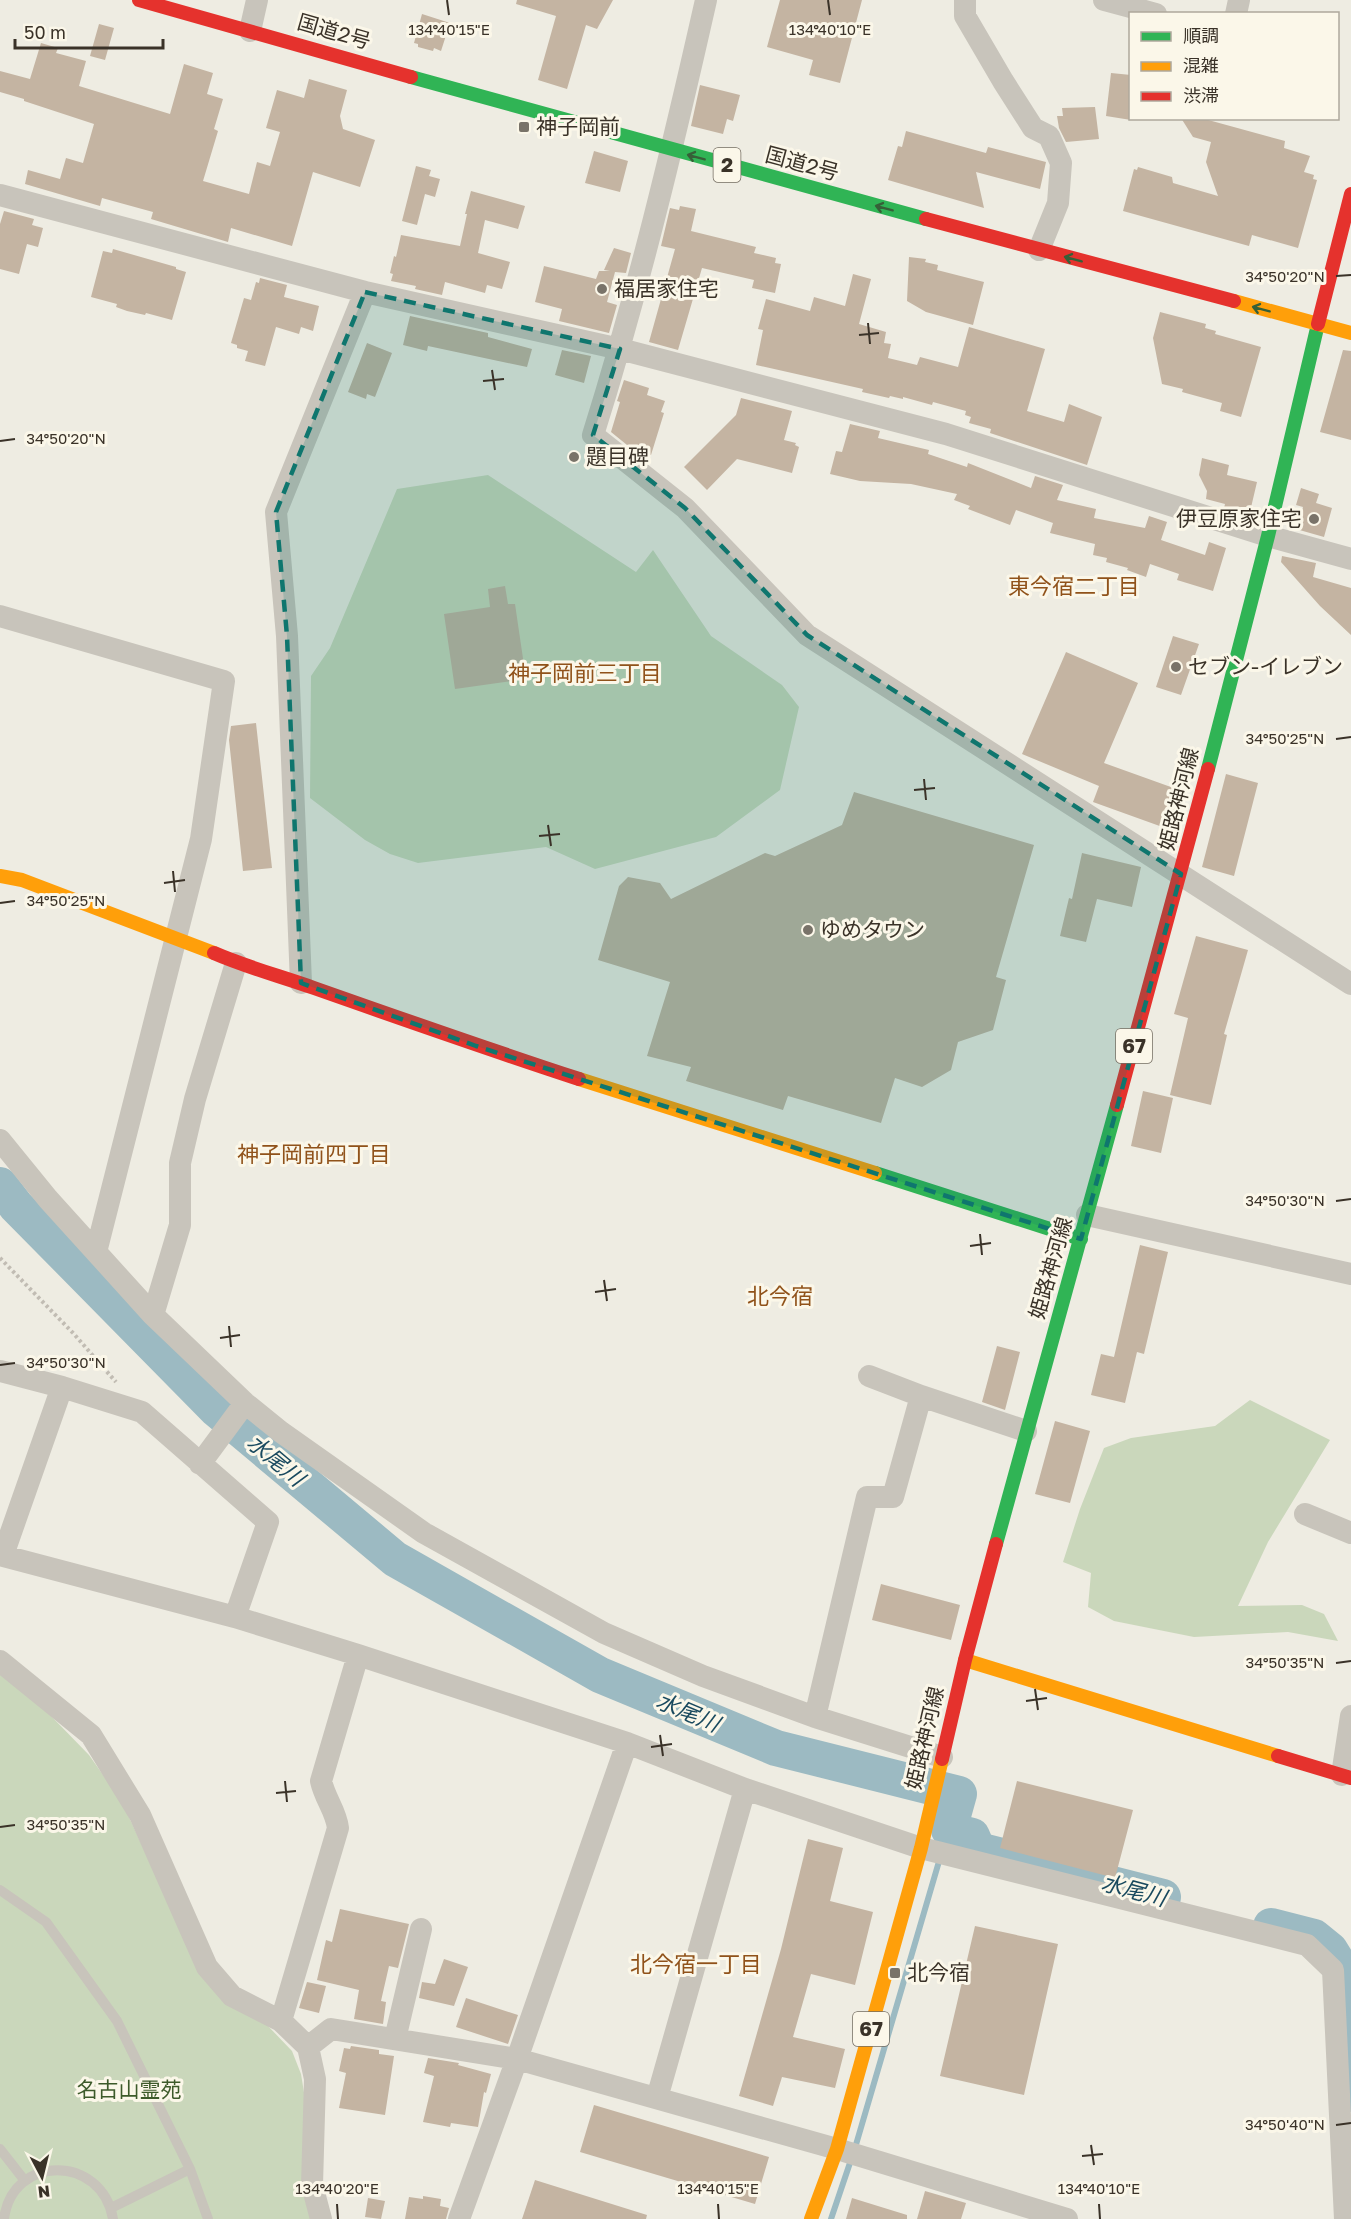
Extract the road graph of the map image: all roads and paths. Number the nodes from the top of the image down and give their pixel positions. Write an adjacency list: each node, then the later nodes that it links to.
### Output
1 (139, 0): 7 (main road, 国道2号 / 2)
2 (257, 0): 7 (street)
3 (706, 0): 8 (street)
4 (965, 0): 11 (street)
5 (1104, 0): 6 (street)
6 (1149, 12)
7 (250, 31): 8 (main road, 国道2号 / 2)
8 (672, 150): 11 (main road, 国道2号 / 2, one-way to 8); 15 (street)
9 (1351, 194): 13 (main road, 姫路神河線)
10 (0, 195): 12 (street)
11 (1039, 250): 13 (main road, 国道2号 / 2, one-way to 11)
12 (365, 292): 15 (street); 23 (street)
13 (1318, 324): 14 (main road, 国道2号 / 2); 16 (main road, 姫路神河線 / 67)
14 (1351, 333)
15 (620, 349): 16 (street); 19 (street)
16 (1268, 536): 17 (street); 19 (main road, 姫路神河線 / 67)
17 (1351, 559)
18 (0, 616): 21 (street)
19 (1181, 874): 24 (street); 26 (main road, 姫路神河線 / 67)
20 (0, 876): 21 (main road)
21 (175, 937): 22 (main road); 28 (street)
22 (236, 963): 23 (main road); 31 (street)
23 (301, 983): 27 (main road)
24 (1351, 984)
25 (0, 1140): 28 (street)
26 (1087, 1215): 27 (main road, 姫路神河線 / 67); 30 (street)
27 (1081, 1239): 38 (main road, 姫路神河線 / 67)
28 (96, 1252): 31 (street)
29 (0, 1258): 34 (path)
30 (1351, 1274)
31 (153, 1315): 37 (street)
32 (0, 1371): 35 (street)
33 (869, 1376): 36 (street)
34 (120, 1386)
35 (62, 1387): 39 (street); 42 (street)
36 (921, 1396): 38 (street); 48 (street)
37 (245, 1403): 39 (street); 48 (street)
38 (1026, 1431): 45 (main road, 姫路神河線 / 67)
39 (200, 1464): 43 (street)
40 (1305, 1514): 41 (street)
41 (1351, 1533)
42 (1, 1555): 43 (street)
43 (235, 1617): 44 (street)
44 (358, 1655): 49 (street); 56 (street)
45 (965, 1660): 50 (main road, 姫路神河線 / 67); 51 (main road)
46 (0, 1661): 56 (street)
47 (1351, 1716): 51 (street)
48 (815, 1717): 50 (street)
49 (627, 1743): 52 (street); 59 (street)
50 (941, 1761): 53 (main road, 姫路神河線 / 67)
51 (1346, 1776)
52 (745, 1789): 53 (street); 60 (street)
53 (922, 1842): 62 (main road, 姫路神河線 / 67); 72 (street)
54 (0, 1890): 63 (lane)
55 (421, 1929): 57 (street)
56 (281, 2021): 58 (street)
57 (395, 2039): 58 (street); 59 (street)
58 (308, 2047): 68 (street)
59 (517, 2059): 60 (street); 69 (street)
60 (657, 2098): 62 (street)
61 (0, 2149): 64 (lane)
62 (837, 2149): 70 (main road, 姫路神河線 / 67); 71 (street)
63 (190, 2169): 65 (lane); 67 (lane)
64 (25, 2181): 65 (lane); 66 (lane)
65 (112, 2213)
66 (4, 2219)
67 (208, 2219)
68 (321, 2219)
69 (459, 2219)
70 (811, 2219)
71 (1067, 2219)
72 (1345, 2219)

